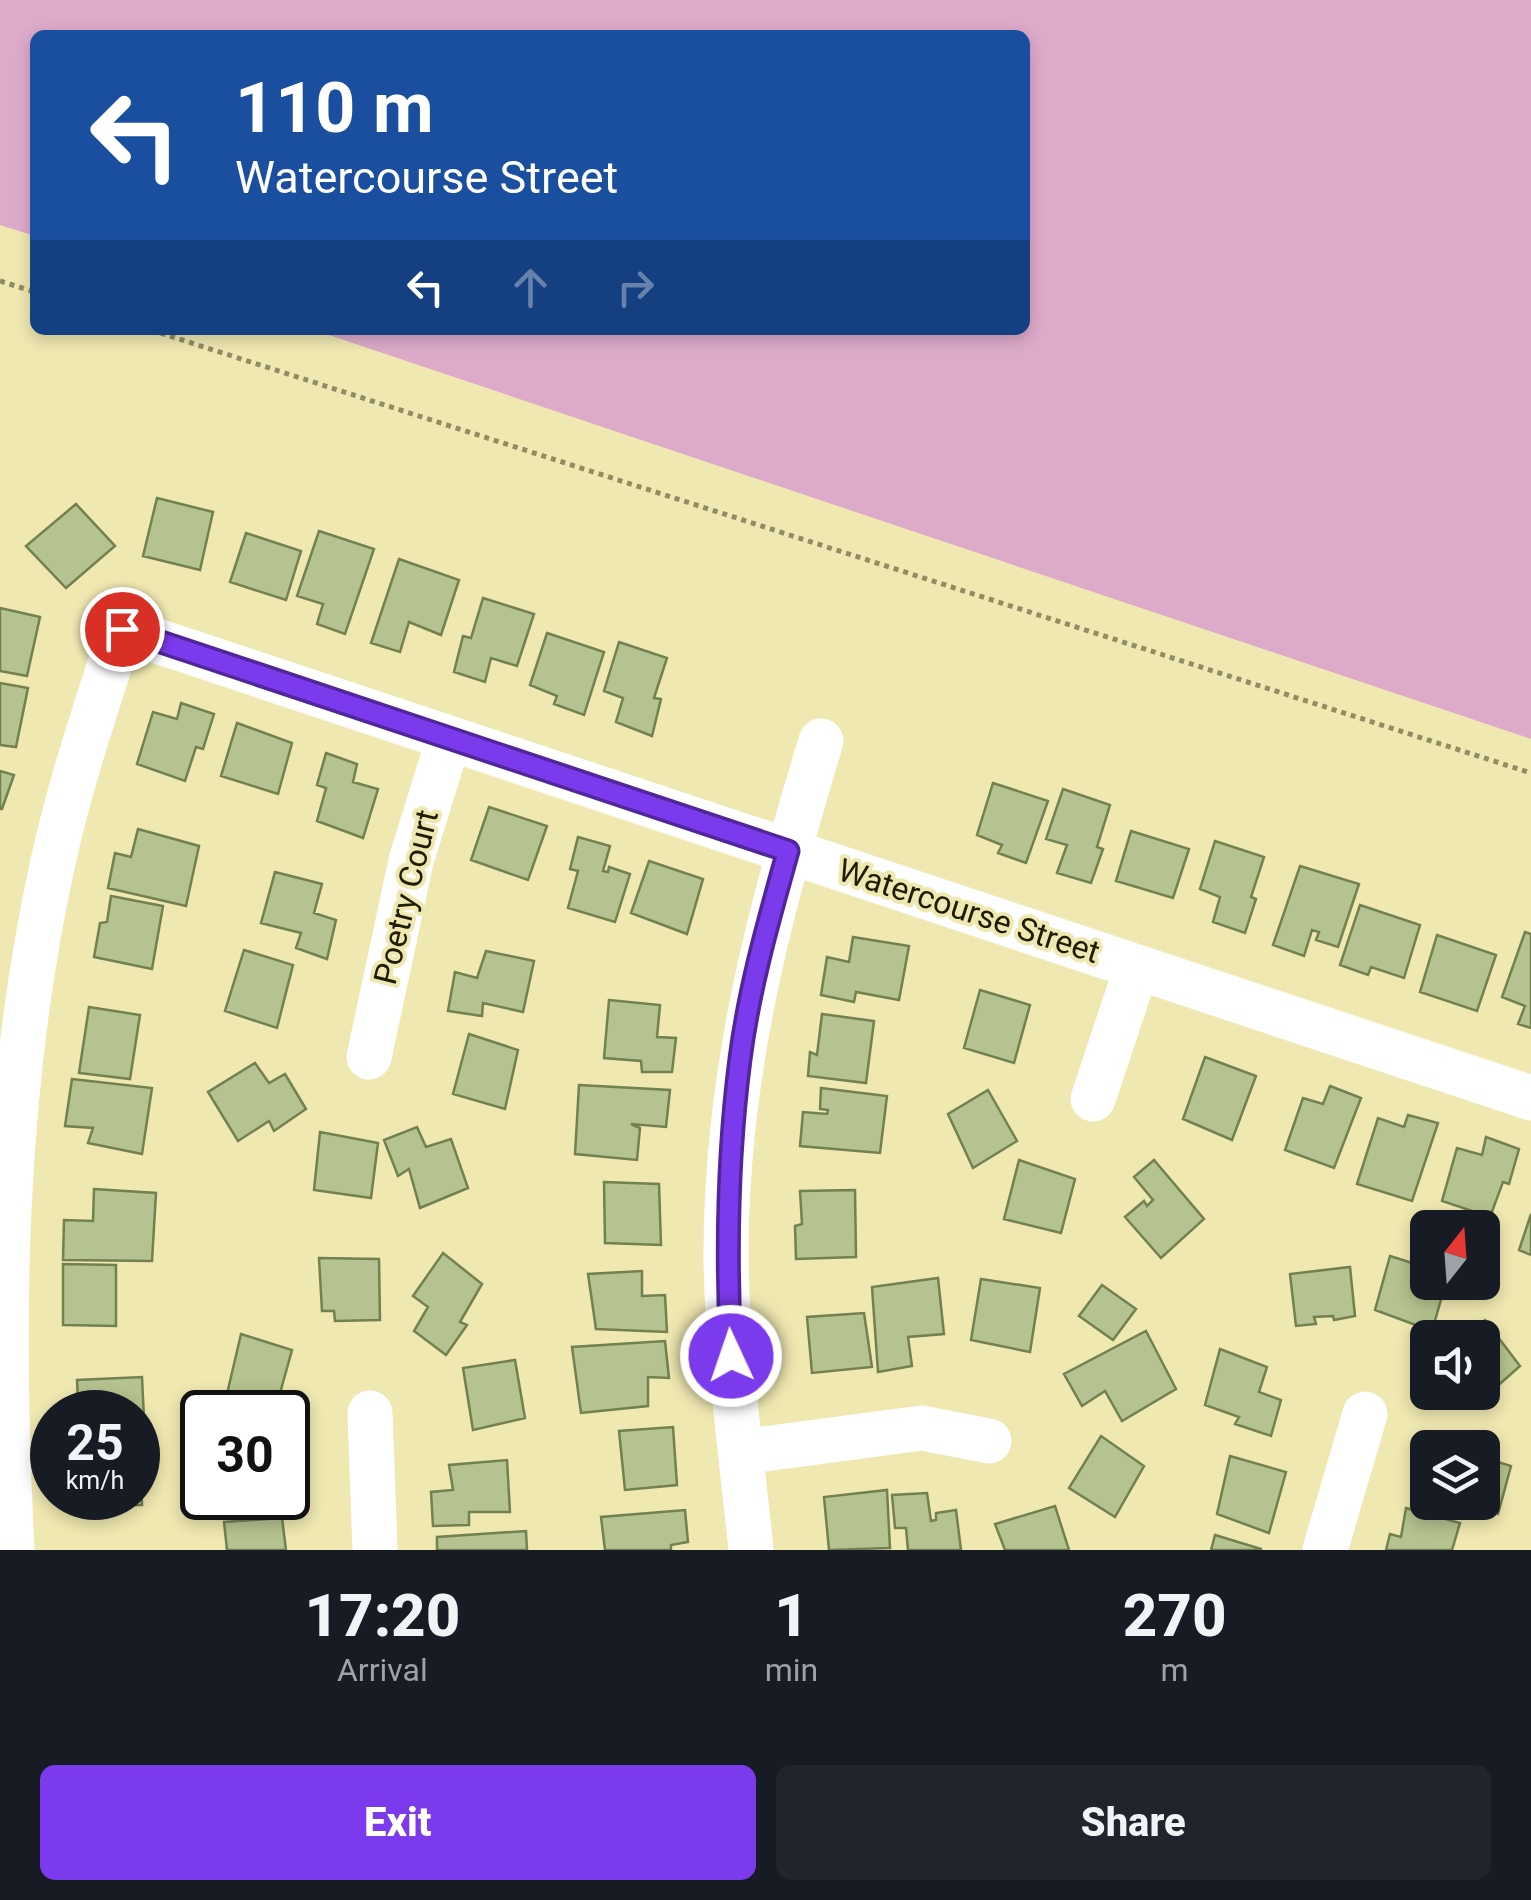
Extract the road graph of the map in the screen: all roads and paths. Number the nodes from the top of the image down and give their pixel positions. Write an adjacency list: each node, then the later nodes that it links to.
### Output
1 (0, 281): 2 (path)
2 (30, 290)
3 (167, 335): 6 (path)
4 (449, 738): 7 (street, Watercourse Street); 9 (street, Poetry Court); 10 (street, Watercourse Street)
5 (821, 742): 7 (street)
6 (1531, 772)
7 (788, 851): 8 (street, Watercourse Street); 16 (street)
8 (1137, 967): 11 (street, Watercourse Street); 12 (street)
9 (368, 1057)
10 (7, 1077): 17 (street)
11 (1531, 1098)
12 (1093, 1099)
13 (370, 1413): 18 (street)
14 (1365, 1414): 20 (street)
15 (990, 1441): 16 (street)
16 (741, 1452): 19 (street)
17 (12, 1550)
18 (375, 1550)
19 (750, 1550)
20 (1325, 1550)

